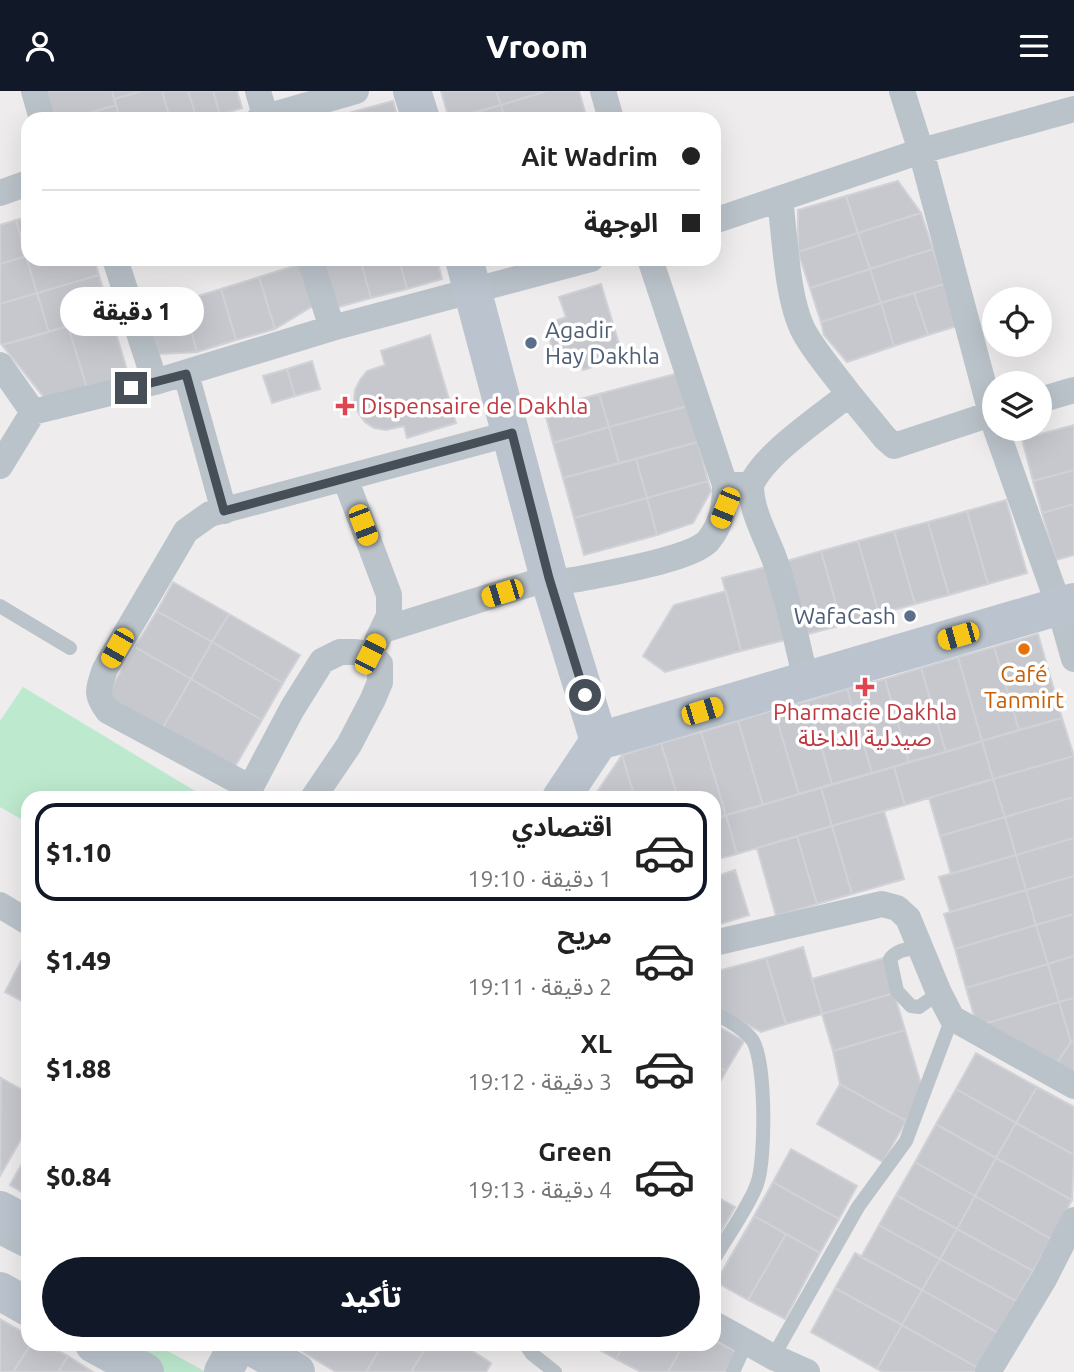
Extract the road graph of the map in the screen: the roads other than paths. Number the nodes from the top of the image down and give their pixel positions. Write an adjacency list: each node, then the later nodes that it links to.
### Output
1 (34, 91): 8 (street)
2 (258, 91): 9 (street)
3 (356, 91): 10 (street)
4 (412, 91): 11 (street)
5 (603, 91): 12 (street)
6 (902, 91): 13 (street)
7 (1074, 109): 13 (street)
8 (40, 112)
9 (262, 112)
10 (284, 112)
11 (419, 112)
12 (609, 112)
13 (921, 151): 16 (street); 26 (street)
14 (21, 186): 15 (street)
15 (0, 193)
16 (780, 199): 17 (street); 29 (street)
17 (721, 219)
18 (117, 266): 27 (street)
19 (312, 266): 23 (street)
20 (538, 266): 22 (street)
21 (652, 266): 37 (street)
22 (469, 275): 23 (street); 33 (street)
23 (332, 328): 25 (street)
24 (0, 365): 31 (street)
25 (186, 374): 27 (street); 39 (street)
26 (982, 376)
27 (155, 382): 31 (street)
28 (1074, 390): 30 (street)
29 (849, 394): 32 (street); 38 (street)
30 (1052, 396)
31 (33, 412): 35 (street)
32 (982, 423)
33 (512, 433): 36 (street); 40 (street)
34 (1002, 441): 41 (street)
35 (0, 467)
36 (345, 478): 39 (street); 43 (street)
37 (725, 485): 38 (street); 40 (street)
38 (751, 485): 47 (street)
39 (224, 511): 49 (street)
40 (549, 578): 43 (street); 48 (street)
41 (1067, 604): 46 (street); 47 (street)
42 (0, 606): 44 (lane)
43 (383, 630): 45 (street)
44 (70, 647)
45 (370, 654): 50 (street); 51 (street)
46 (1074, 659)
47 (806, 680): 48 (street)
48 (599, 741): 52 (street)
49 (245, 791)
50 (249, 791)
51 (323, 791)
52 (566, 791)
53 (0, 905): 54 (street)
54 (21, 918)
55 (721, 941): 56 (street)
56 (922, 949): 57 (street); 57 (lane)
57 (939, 993): 59 (street)
58 (721, 1017): 65 (lane)
59 (952, 1018): 60 (street); 77 (lane)
60 (1074, 1086)
61 (0, 1210): 63 (street)
62 (1074, 1220): 84 (street)
63 (21, 1221)
64 (0, 1238): 66 (lane)
65 (721, 1247)
66 (21, 1248)
67 (0, 1281): 69 (lane)
68 (0, 1291): 70 (street)
69 (21, 1293)
70 (21, 1303)
71 (721, 1328): 72 (street)
72 (746, 1343): 77 (street); 82 (lane)
73 (107, 1351): 78 (street)
74 (122, 1351): 79 (lane)
75 (530, 1351): 81 (lane)
76 (235, 1354): 80 (street)
77 (774, 1357): 83 (street)
78 (145, 1372)
79 (158, 1372)
80 (296, 1372)
81 (555, 1372)
82 (733, 1372)
83 (807, 1372)
84 (988, 1372)

